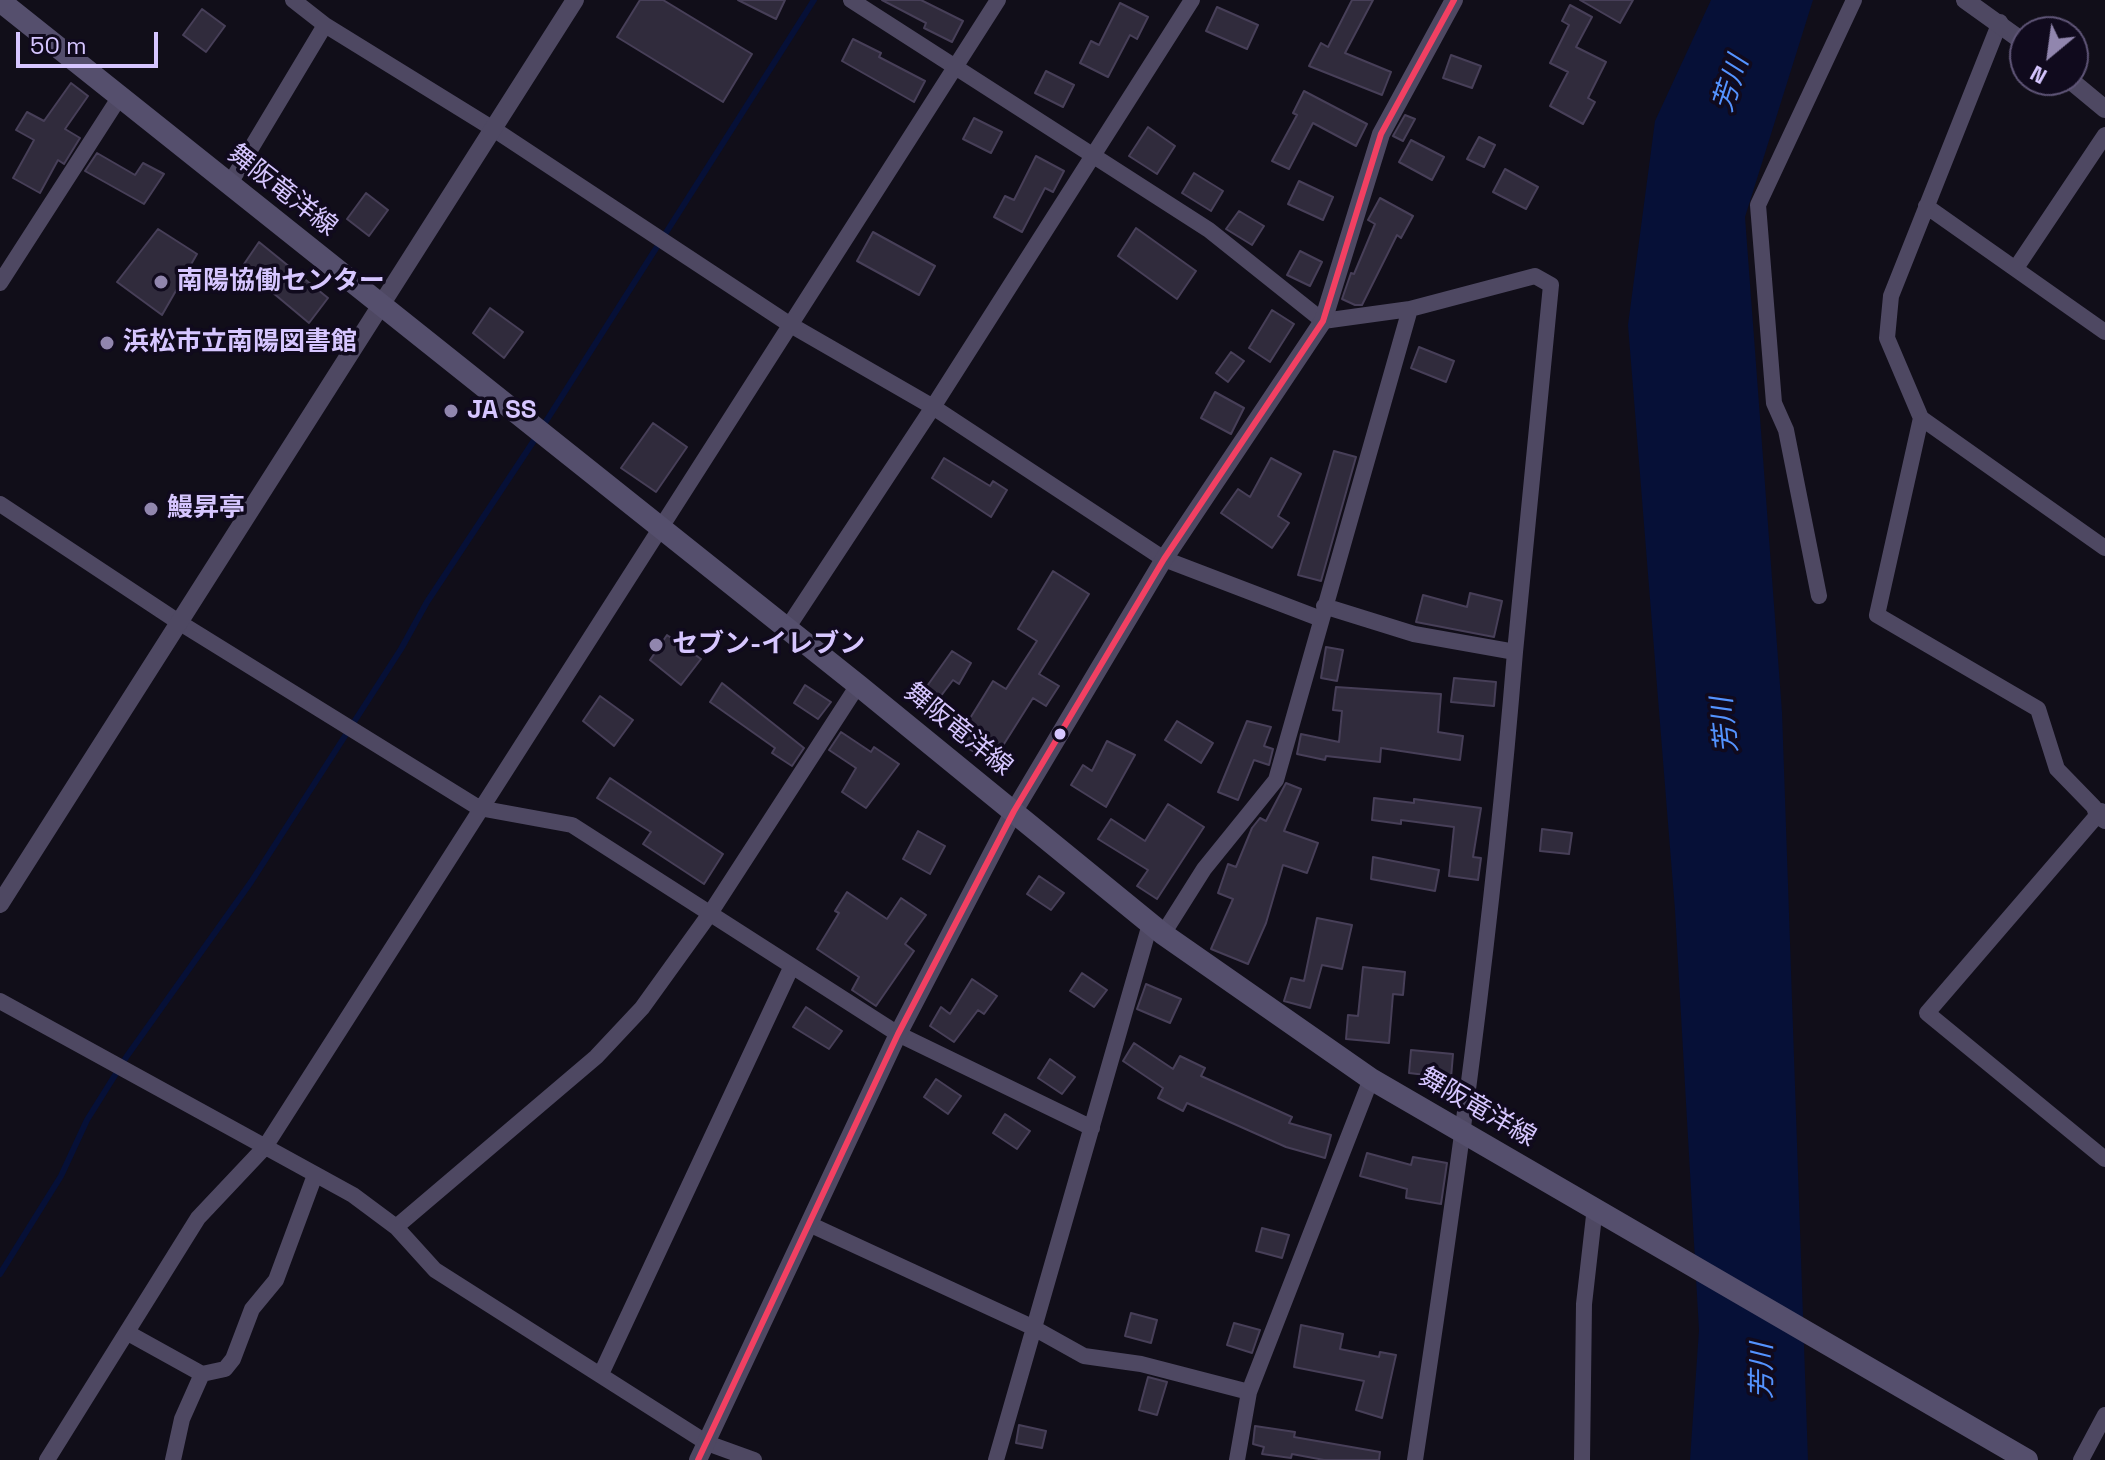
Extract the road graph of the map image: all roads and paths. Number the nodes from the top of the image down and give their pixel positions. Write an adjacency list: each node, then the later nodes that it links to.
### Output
1 (293, 0): 11 (street)
2 (575, 0): 17 (street)
3 (851, 0): 13 (street)
4 (998, 0): 13 (street)
5 (1192, 0): 19 (street)
6 (1454, 0): 26 (street)
7 (1854, 0): 35 (street)
8 (1965, 0): 10 (street)
9 (0, 1): 15 (main road, 舞阪竜洋線)
10 (2000, 22): 12 (street); 21 (street)
11 (325, 25): 17 (street); 20 (street)
12 (2009, 30)
13 (956, 67): 19 (street); 27 (street)
14 (2089, 96): 16 (street)
15 (119, 98): 20 (main road, 舞阪竜洋線); 23 (street)
16 (2105, 109)
17 (495, 130): 24 (street); 27 (street)
18 (2105, 135): 22 (street)
19 (1094, 154): 26 (street); 29 (street)
20 (229, 185): 24 (main road, 舞阪竜洋線)
21 (1926, 206): 22 (street); 30 (street)
22 (2016, 268): 28 (street)
23 (0, 283)
24 (381, 306): 32 (main road, 舞阪竜洋線); 37 (street)
25 (1410, 309): 26 (street); 36 (street); 39 (street)
26 (1323, 321): 34 (street)
27 (789, 324): 29 (street); 32 (street)
28 (2105, 332)
29 (933, 407): 34 (street); 38 (street)
30 (1921, 418): 33 (street); 43 (street)
31 (0, 504): 37 (street)
32 (660, 529): 38 (main road, 舞阪竜洋線); 41 (street)
33 (2105, 548)
34 (1164, 559): 36 (street); 42 (street)
35 (1819, 596)
36 (1323, 613): 39 (street); 46 (street)
37 (177, 621): 41 (street); 44 (street)
38 (786, 630): 40 (main road, 舞阪竜洋線)
39 (1515, 652): 52 (street)
40 (858, 685): 42 (main road, 舞阪竜洋線); 45 (street)
41 (479, 808): 45 (street); 53 (street)
42 (1014, 811): 46 (main road, 舞阪竜洋線); 49 (street)
43 (2102, 815): 54 (street)
44 (0, 904)
45 (709, 915): 47 (street); 58 (street)
46 (1156, 929): 50 (main road, 舞阪竜洋線); 51 (street)
47 (791, 968): 49 (street); 62 (street)
48 (0, 1001): 53 (street)
49 (898, 1034): 51 (street); 57 (street)
50 (1371, 1079): 52 (main road, 舞阪竜洋線); 63 (street)
51 (1092, 1128): 59 (street)
52 (1465, 1134): 56 (main road, 舞阪竜洋線); 71 (street)
53 (265, 1147): 55 (street); 60 (street)
54 (2105, 1159)
55 (315, 1175): 58 (street); 61 (street)
56 (1595, 1207): 72 (street); 73 (main road, 舞阪竜洋線)
57 (809, 1224): 59 (street); 65 (street)
58 (396, 1227): 62 (street)
59 (1032, 1327): 63 (street); 69 (street)
60 (128, 1333): 61 (street); 66 (street)
61 (202, 1374): 67 (street)
62 (601, 1374): 65 (street)
63 (1249, 1392): 70 (street)
64 (2105, 1415): 74 (street)
65 (703, 1452): 68 (street)
66 (47, 1460)
67 (173, 1460)
68 (754, 1460)
69 (996, 1460)
70 (1237, 1460)
71 (1415, 1460)
72 (1582, 1460)
73 (2027, 1460)
74 (2081, 1460)

